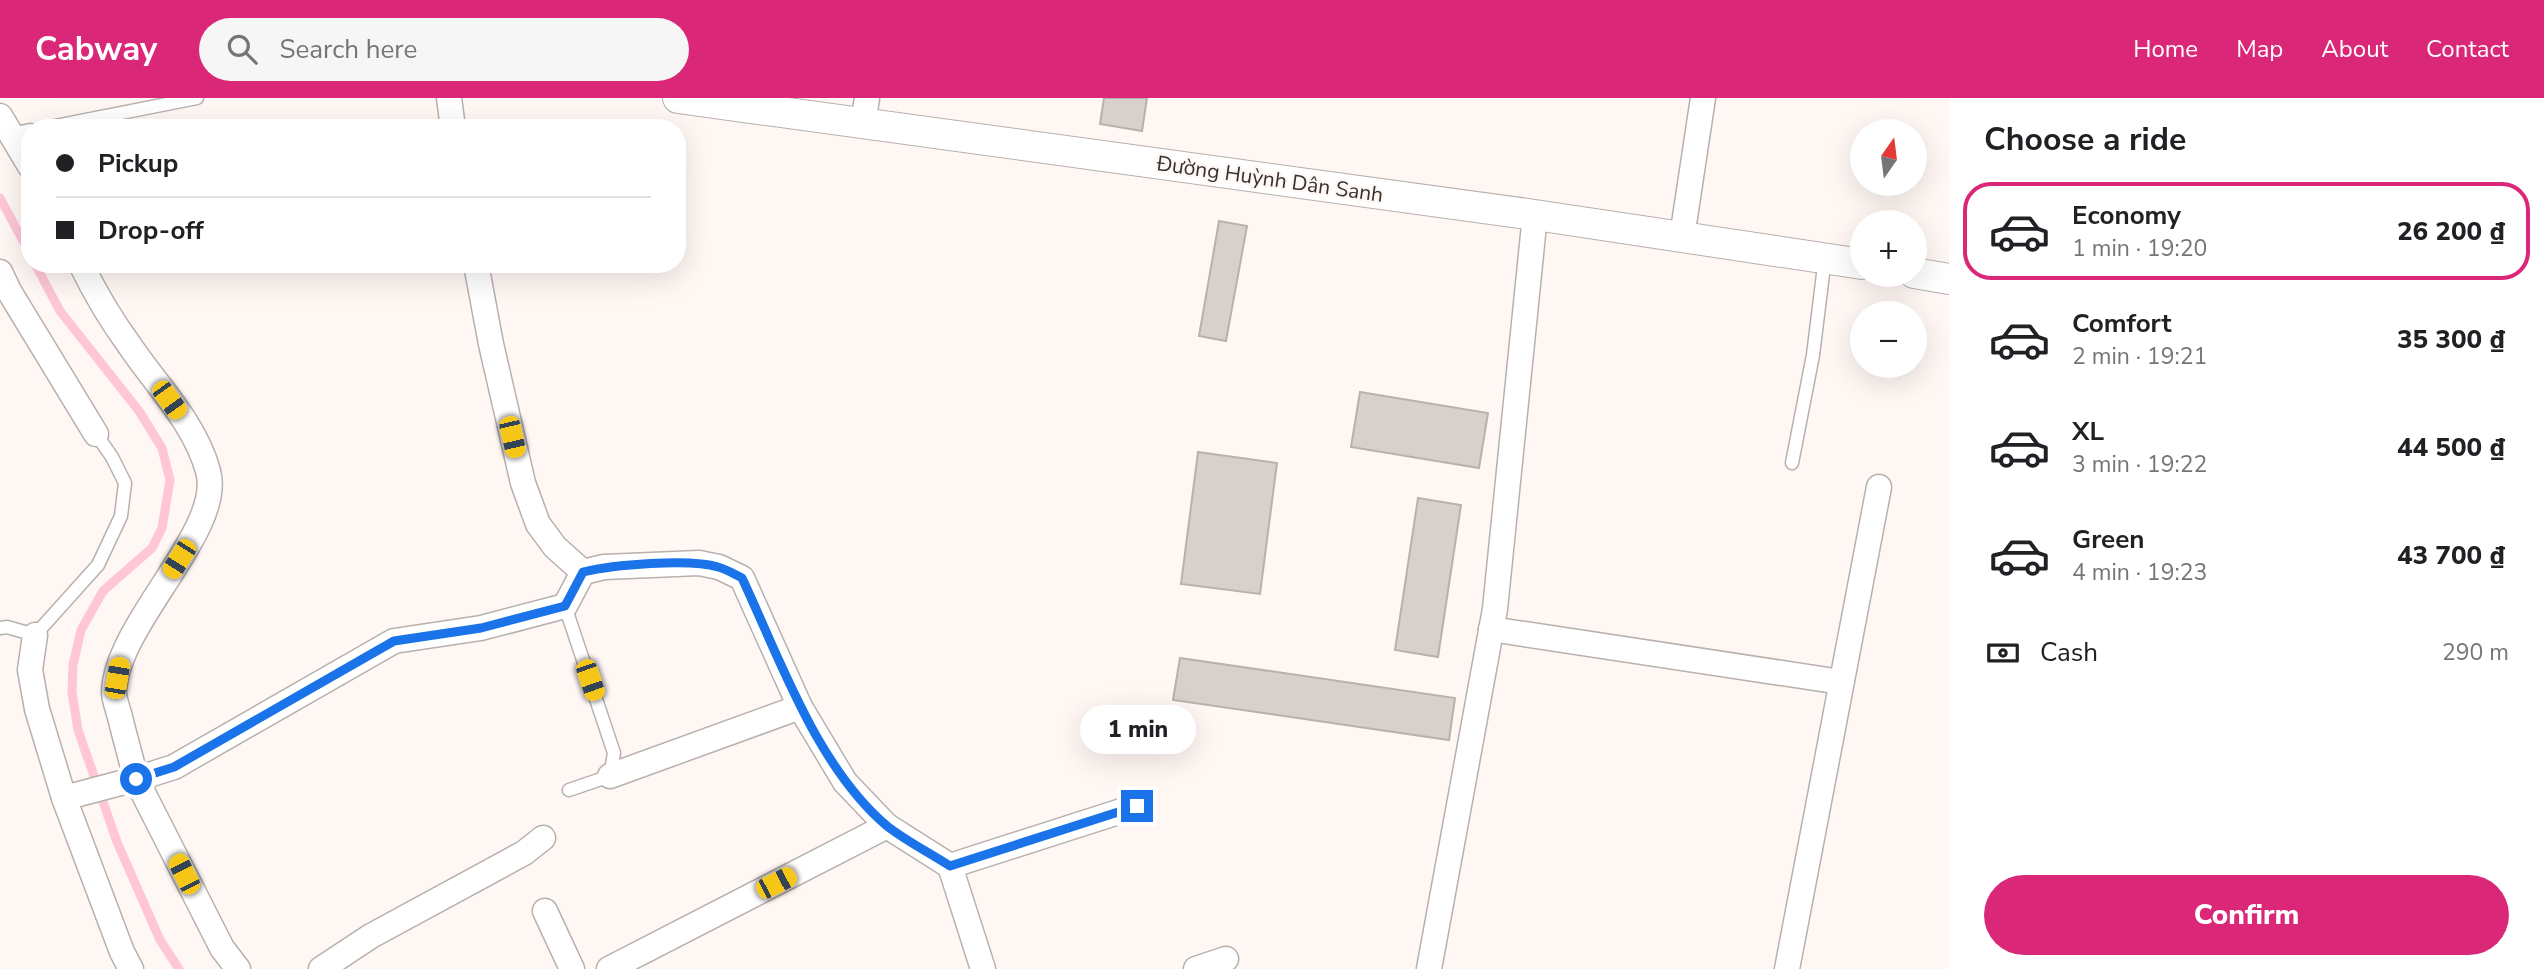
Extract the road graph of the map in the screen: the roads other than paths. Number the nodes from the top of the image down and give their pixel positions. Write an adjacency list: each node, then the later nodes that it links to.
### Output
1 (197, 98): 7 (lane)
2 (449, 98): 8 (street)
3 (678, 98): 5 (street, Đường Huỳnh Dân Sanh)
4 (1703, 98): 12 (street)
5 (751, 103): 6 (street, Đường Huỳnh Dân Sanh)
6 (865, 111): 11 (street, Đường Huỳnh Dân Sanh)
7 (91, 119)
8 (452, 119)
9 (10, 129): 10 (street)
10 (21, 149)
11 (1535, 215): 12 (street, Đường Huỳnh Dân Sanh); 26 (street)
12 (1682, 237): 13 (street, Đường Huỳnh Dân Sanh)
13 (1825, 258): 14 (street, Đường Huỳnh Dân Sanh); 21 (lane)
14 (1850, 262)
15 (0, 272): 20 (street)
16 (86, 273): 31 (street)
17 (478, 273): 23 (street)
18 (1927, 275): 19 (street)
19 (1949, 279)
20 (96, 434): 27 (lane)
21 (1792, 463)
22 (1879, 487): 28 (street)
23 (583, 572): 24 (street); 29 (street)
24 (565, 606): 30 (lane); 31 (street)
25 (0, 628): 27 (lane)
26 (1491, 629): 28 (street); 47 (street)
27 (35, 635): 33 (street)
28 (1841, 682): 48 (street)
29 (800, 707): 30 (street); 35 (street)
30 (610, 776): 32 (lane)
31 (136, 779): 33 (street); 41 (street)
32 (569, 790)
33 (64, 798): 40 (street)
34 (1137, 806): 37 (street)
35 (887, 826): 37 (street); 44 (street)
36 (543, 838): 42 (street)
37 (950, 866): 45 (street)
38 (545, 911): 43 (street)
39 (1226, 960): 46 (street)
40 (131, 969)
41 (237, 969)
42 (320, 969)
43 (572, 969)
44 (609, 969)
45 (983, 969)
46 (1196, 969)
47 (1429, 969)
48 (1787, 969)

